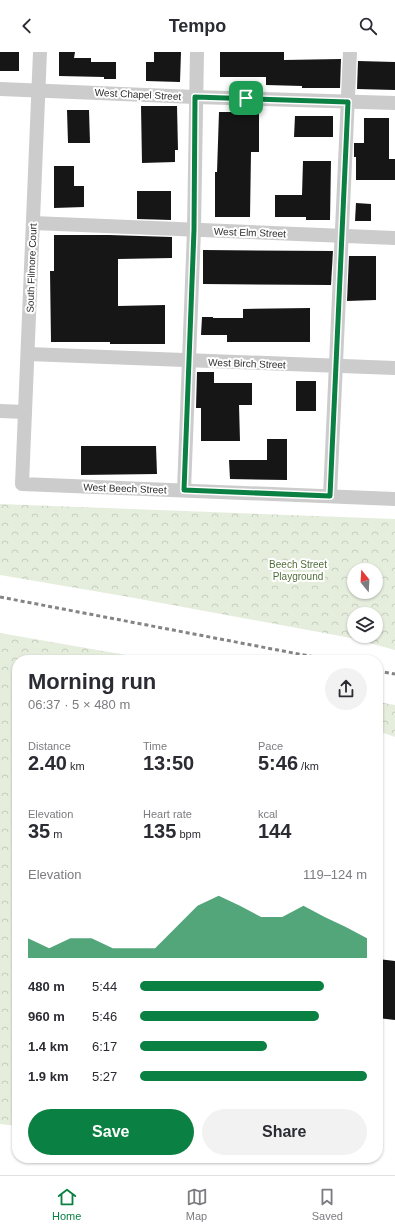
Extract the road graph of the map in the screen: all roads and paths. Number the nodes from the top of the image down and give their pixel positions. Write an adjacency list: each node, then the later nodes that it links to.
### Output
1 (40, 52): 5 (street, South Filmore Court)
2 (197, 52): 6 (street)
3 (350, 52): 7 (street)
4 (0, 89): 5 (street, West Chapel Street)
5 (39, 90): 6 (street, West Chapel Street); 9 (street, South Filmore Court)
6 (195, 97): 7 (street, West Chapel Street); 10 (street)
7 (348, 102): 8 (street, West Chapel Street); 11 (street)
8 (395, 102)
9 (33, 223): 10 (street, West Elm Street); 13 (street, South Filmore Court)
10 (194, 230): 11 (street, West Elm Street); 14 (street)
11 (342, 236): 12 (street, West Elm Street); 15 (street)
12 (395, 238)
13 (28, 354): 14 (street, West Birch Street); 18 (street, South Filmore Court)
14 (189, 360): 15 (street, West Birch Street); 20 (street)
15 (336, 366): 16 (street, West Birch Street); 21 (street)
16 (395, 368)
17 (0, 411): 18 (street)
18 (25, 412): 19 (street, South Filmore Court)
19 (22, 484): 20 (street, West Beech Street)
20 (184, 490): 21 (street, West Beech Street)
21 (330, 496): 22 (street, West Beech Street)
22 (395, 499)

